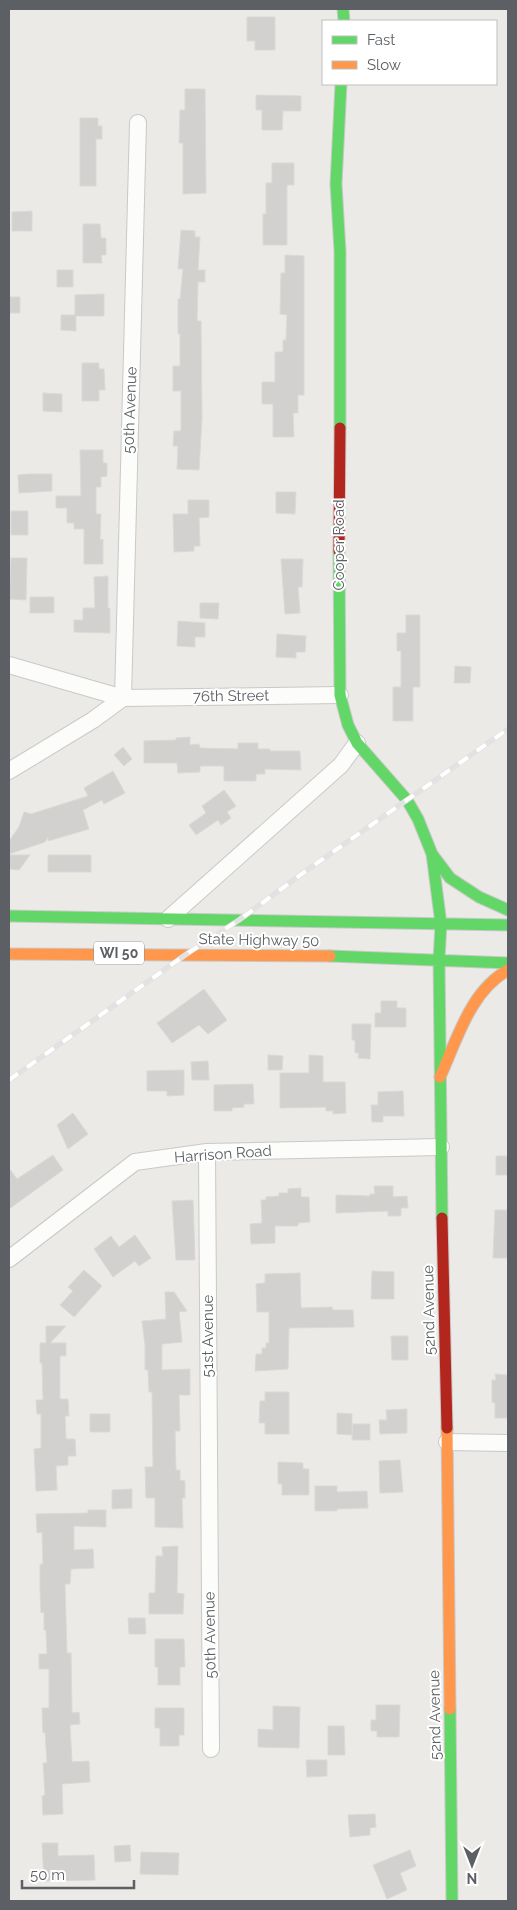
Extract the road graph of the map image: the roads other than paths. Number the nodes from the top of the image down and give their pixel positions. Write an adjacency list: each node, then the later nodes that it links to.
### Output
1 (341, 85): 4 (street, Cooper Road)
2 (138, 123): 5 (street, 50th Avenue)
3 (9, 665): 5 (street, 76th Street)
4 (340, 695): 5 (street, 76th Street); 6 (street, Cooper Road)
5 (123, 698): 7 (street)
6 (357, 743): 8 (street, 52nd Avenue); 11 (street)
7 (9, 771)
8 (432, 854): 9 (street); 12 (street, 52nd Avenue)
9 (508, 910)
10 (9, 916): 11 (street, State Highway 50)
11 (168, 919): 12 (street, State Highway 50)
12 (441, 924): 13 (street, State Highway 50); 14 (street); 19 (street, 52nd Avenue)
13 (508, 925)
14 (424, 936)
15 (269, 944): 18 (street)
16 (449, 945): 19 (street)
17 (9, 954): 18 (street, State Highway 50 / WI 50)
18 (230, 954): 19 (street, State Highway 50 / WI 50)
19 (440, 959): 20 (street, State Highway 50 / WI 50); 22 (street, 52nd Avenue)
20 (508, 963)
21 (508, 970): 22 (street)
22 (440, 1077): 23 (street, 52nd Avenue)
23 (441, 1147): 24 (street, Harrison Road); 26 (street, 52nd Avenue)
24 (207, 1152): 25 (street, Harrison Road); 28 (street, 51st Avenue)
25 (9, 1259)
26 (447, 1442): 27 (street); 30 (street, 52nd Avenue)
27 (508, 1443)
28 (208, 1520): 29 (street, 50th Avenue)
29 (211, 1749)
30 (452, 1901)

